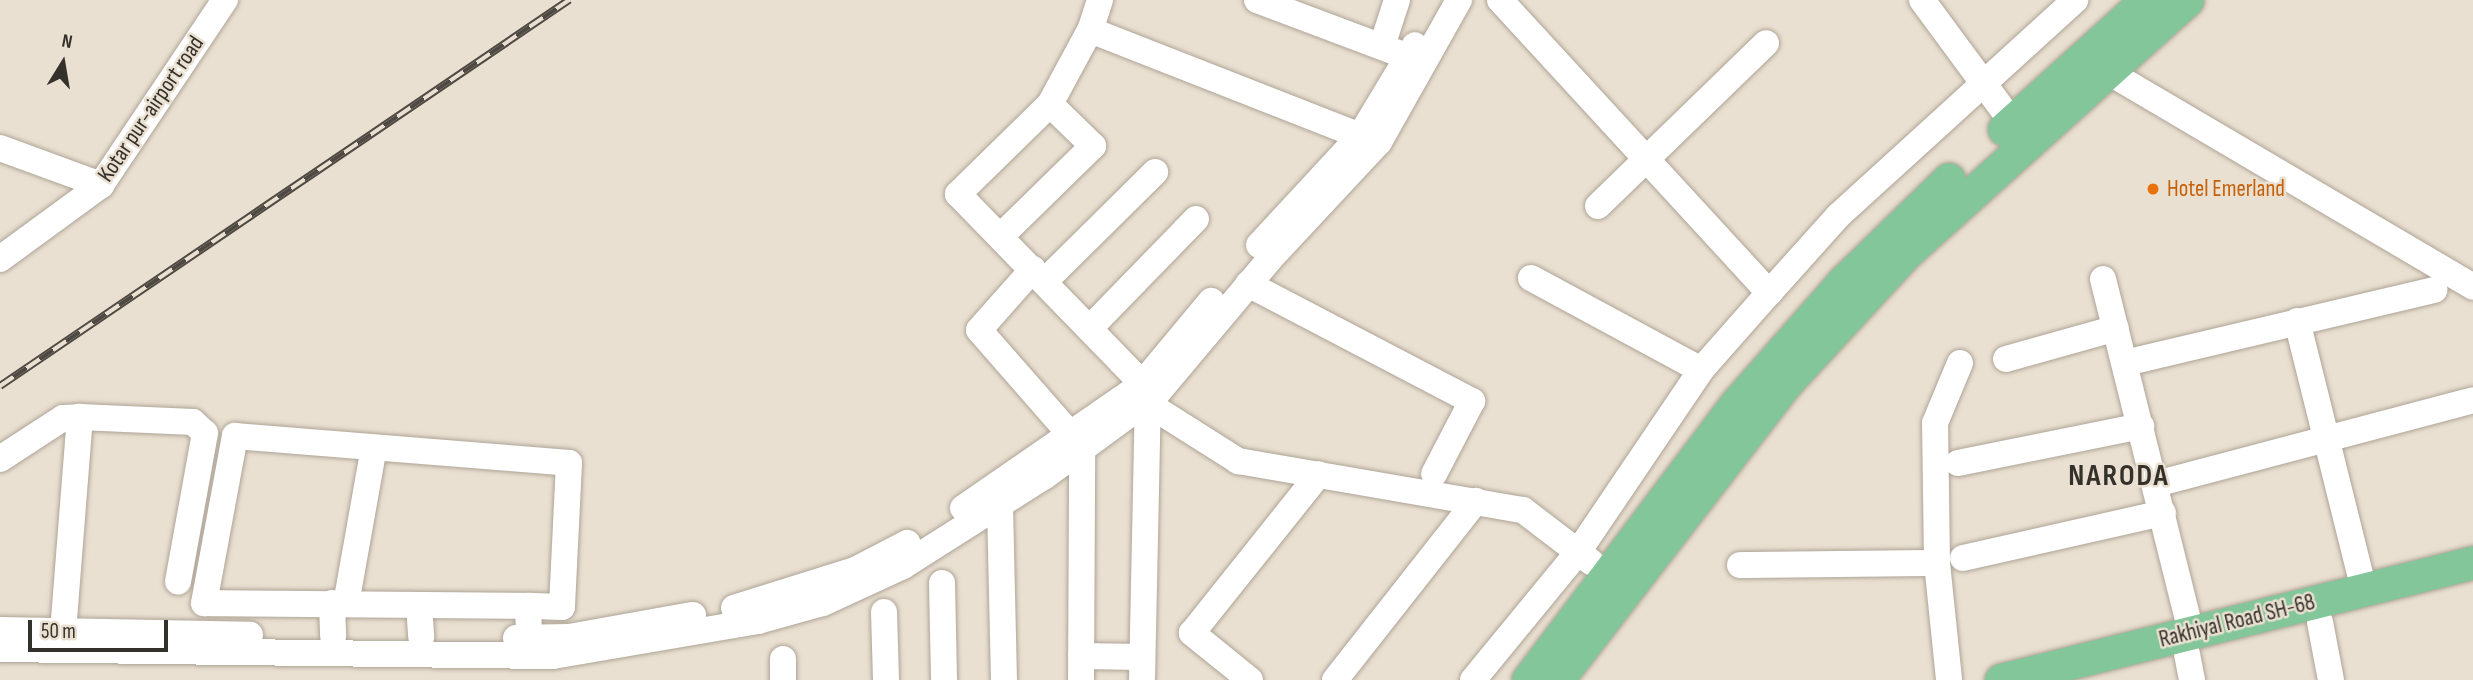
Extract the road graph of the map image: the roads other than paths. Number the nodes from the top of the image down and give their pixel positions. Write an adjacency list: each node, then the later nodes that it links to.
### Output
1 (1100, 0): 13 (street)
2 (1257, 0): 14 (street)
3 (1397, 0): 14 (street)
4 (1438, 0): 16 (street)
5 (1459, 0): 33 (street)
6 (1500, 0): 23 (street)
7 (1922, 0): 18 (street)
8 (2075, 0): 12 (street)
9 (2147, 0): 20 (main road)
10 (2187, 0): 17 (main road)
11 (215, 2): 25 (street, Kotar pur-airport road)
12 (2047, 9): 18 (street)
13 (1090, 30): 19 (street); 21 (street)
14 (1383, 43): 16 (street)
15 (1766, 43): 23 (street)
16 (1409, 57): 21 (street)
17 (2105, 70): 34 (street); 94 (main road)
18 (1983, 83): 20 (street); 36 (street)
19 (1050, 104): 28 (street); 28 (street)
20 (2012, 122): 65 (main road)
21 (1360, 136): 44 (street)
22 (0, 148): 25 (street)
23 (1645, 161): 26 (street); 36 (street)
24 (1155, 172): 30 (street)
25 (101, 185): 29 (street, Kotar pur-airport road)
26 (1598, 206)
27 (1196, 219): 38 (street)
28 (1001, 236): 30 (street)
29 (0, 259)
30 (1039, 275): 38 (street); 49 (street)
31 (1531, 278): 43 (street)
32 (2103, 279): 39 (street)
33 (1248, 284): 44 (street); 54 (street)
34 (2473, 287)
35 (2434, 290): 37 (street)
36 (1769, 293): 43 (street)
37 (2297, 321): 42 (street); 48 (street)
38 (1090, 328): 44 (street)
39 (2116, 328): 40 (street); 42 (street)
40 (2006, 359)
41 (1960, 363): 62 (street)
42 (2125, 363): 47 (street)
43 (1700, 370): 59 (street)
44 (1143, 393): 49 (street); 53 (street); 86 (street)
45 (2473, 400): 48 (street)
46 (80, 417): 51 (street); 66 (street); 77 (street)
47 (2141, 426): 52 (street); 55 (street)
48 (2326, 440): 55 (street); 69 (street)
49 (1076, 443): 57 (street); 64 (street); 85 (street)
50 (374, 447): 70 (street); 71 (street); 73 (street)
51 (0, 459)
52 (1958, 463)
53 (1319, 474): 56 (street); 90 (street)
54 (1434, 474)
55 (2156, 484): 58 (street)
56 (1476, 501): 59 (street); 91 (street)
57 (1000, 505): 64 (street); 89 (street)
58 (2163, 513): 60 (street); 83 (street)
59 (1578, 552): 65 (street); 92 (street)
60 (1964, 558)
61 (2473, 562): 69 (main road, Rakhiyal Road SH-68)
62 (1937, 563): 63 (street); 95 (street)
63 (1740, 565)
64 (877, 569): 84 (street)
65 (1606, 574): 93 (main road)
66 (178, 582)
67 (2473, 582): 75 (main road)
68 (942, 583): 88 (street)
69 (2364, 589): 83 (main road, Rakhiyal Road SH-68)
70 (339, 603): 71 (street); 72 (street); 79 (street)
71 (266, 604): 78 (street)
72 (419, 605): 73 (street); 80 (street)
73 (528, 606): 81 (street)
74 (884, 612): 87 (street)
75 (2320, 622): 83 (main road); 98 (street)
76 (0, 630): 77 (street)
77 (63, 632): 78 (street)
78 (267, 636): 79 (street)
79 (333, 636): 80 (street)
80 (421, 637): 81 (street)
81 (529, 639): 84 (street)
82 (0, 649): 84 (street)
83 (2190, 656): 96 (main road, Rakhiyal Road SH-68); 97 (main road)
84 (569, 657)
85 (1081, 668): 86 (street)
86 (1142, 668)
87 (886, 680)
88 (944, 680)
89 (1004, 680)
90 (1250, 680)
91 (1335, 680)
92 (1473, 680)
93 (1528, 680)
94 (1557, 680)
95 (1949, 680)
96 (2001, 680)
97 (2095, 680)
98 (2331, 680)

